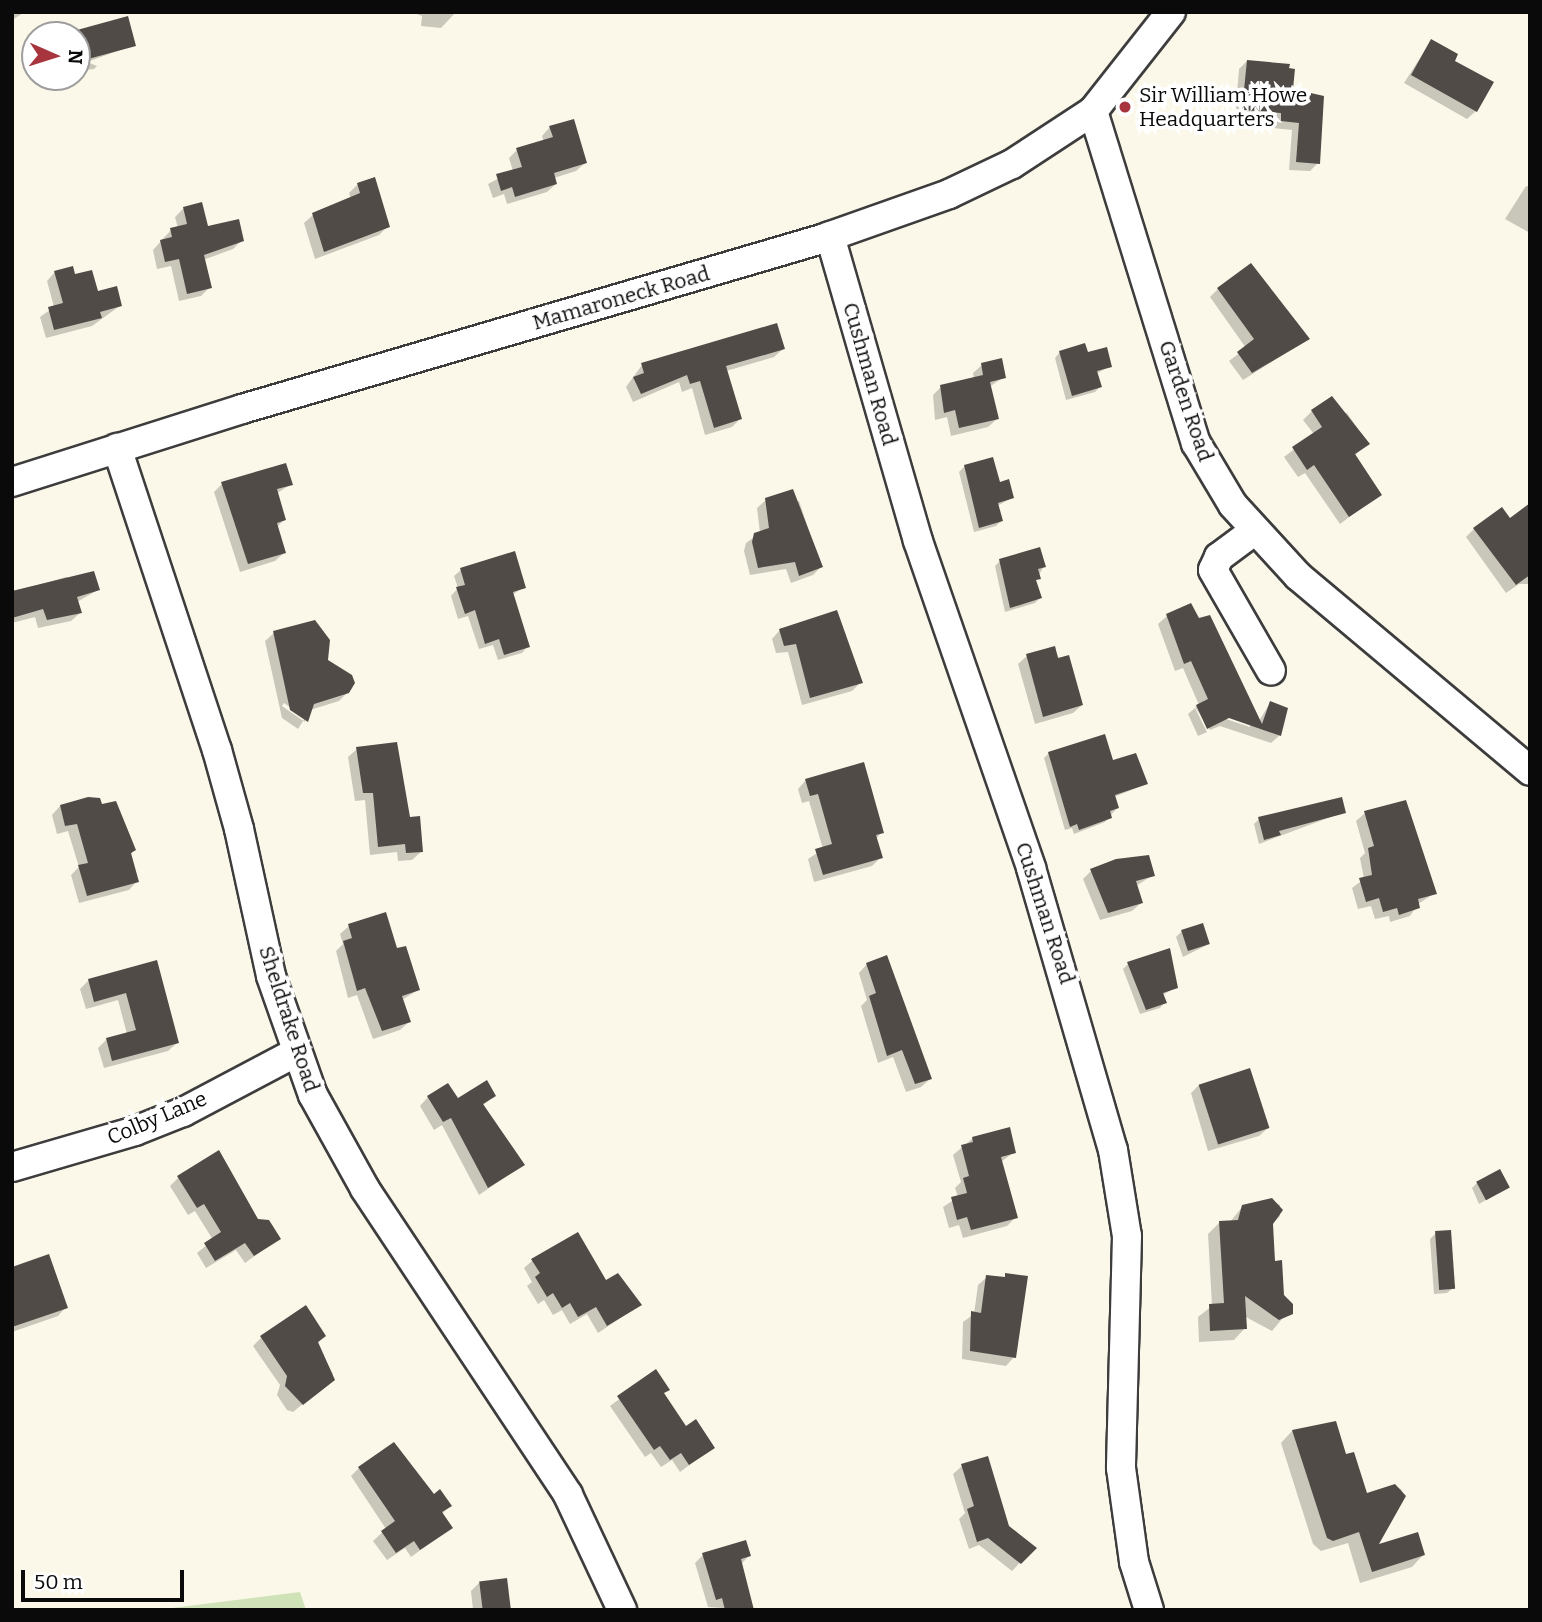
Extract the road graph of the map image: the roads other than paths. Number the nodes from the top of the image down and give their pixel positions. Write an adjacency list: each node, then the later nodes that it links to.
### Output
1 (1171, 12): 2 (street, Mamaroneck Road)
2 (1093, 111): 3 (street, Mamaroneck Road); 6 (street, Garden Road)
3 (830, 236): 4 (street, Mamaroneck Road); 12 (street, Cushman Road)
4 (117, 448): 5 (street, Mamaroneck Road); 9 (street, Sheldrake Road)
5 (12, 482)
6 (1254, 531): 7 (street); 8 (street, Garden Road)
7 (1272, 671)
8 (1530, 771)
9 (295, 1053): 10 (street, Colby Lane); 11 (street, Sheldrake Road)
10 (12, 1167)
11 (622, 1610)
12 (1149, 1610)

